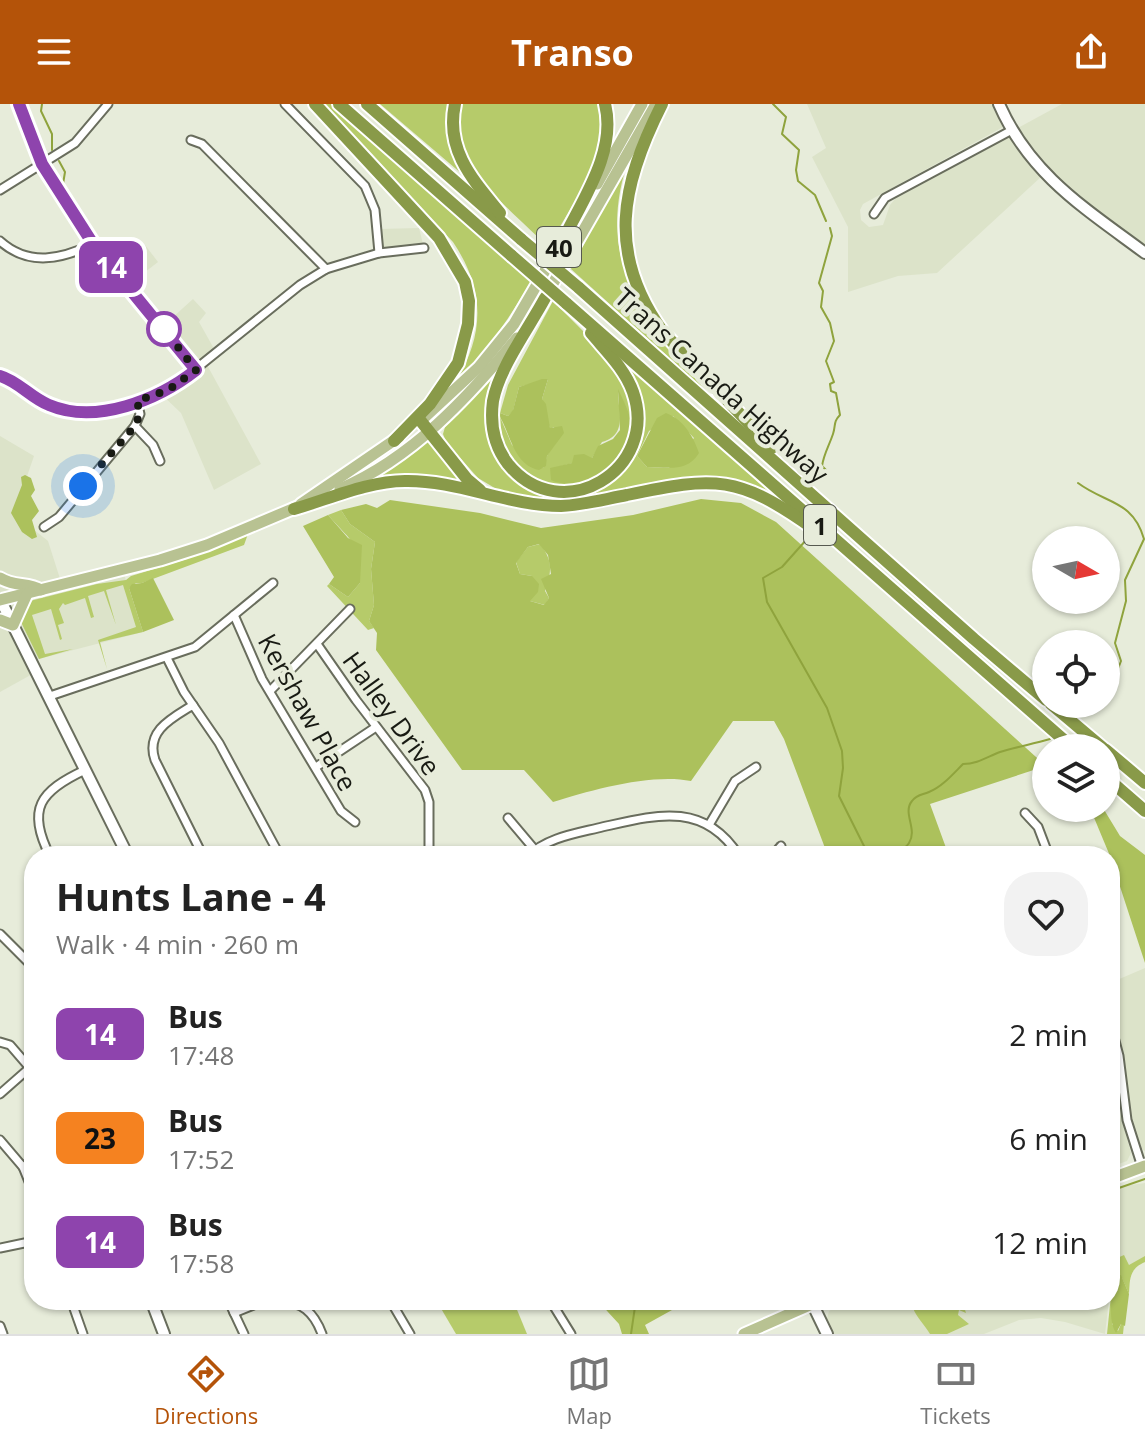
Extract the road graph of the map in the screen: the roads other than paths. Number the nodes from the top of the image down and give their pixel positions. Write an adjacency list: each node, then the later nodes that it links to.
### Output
1 (19, 104): 14 (street)
2 (108, 104): 14 (street)
3 (285, 104): 22 (street)
4 (315, 104): 33 (highway)
5 (339, 104): 26 (highway, Trans Canada Highway / 1, bridge)
6 (367, 104): 17 (highway, Trans Canada Highway / 1)
7 (455, 104): 17 (highway)
8 (605, 104): 18 (highway)
9 (642, 104): 18 (main road, 40)
10 (659, 104): 25 (main road, 40); 35 (highway)
11 (999, 104): 12 (street)
12 (1012, 130): 16 (street); 23 (street)
13 (191, 140): 24 (street)
14 (42, 164): 15 (street); 20 (street)
15 (0, 190)
16 (874, 214)
17 (522, 240): 35 (highway, Trans Canada Highway / 1, bridge)
18 (563, 240): 30 (main road, 40)
19 (0, 241): 20 (street)
20 (93, 244): 27 (street)
21 (424, 248): 22 (street)
22 (379, 253): 24 (street)
23 (1145, 253)
24 (326, 269): 27 (street)
25 (545, 298): 26 (highway); 32 (main road, 40)
26 (566, 303): 40 (highway, Trans Canada Highway / 1)
27 (196, 370): 29 (street)
28 (0, 376): 29 (street)
29 (137, 401): 31 (street)
30 (420, 420): 32 (highway); 33 (main road, 40)
31 (135, 426): 34 (street); 38 (street)
32 (429, 432): 36 (highway); 37 (main road, 40)
33 (394, 441): 37 (main road, 40)
34 (160, 461)
35 (803, 487): 51 (highway, Trans Canada Highway / 1)
36 (499, 496): 37 (highway); 40 (highway)
37 (294, 509): 42 (main road, 40)
38 (44, 527)
39 (0, 578): 42 (main road)
40 (881, 579): 57 (highway, Trans Canada Highway / 1)
41 (273, 583): 46 (street)
42 (41, 590): 43 (main road, 40)
43 (27, 594): 44 (main road, 40); 48 (main road)
44 (0, 600): 48 (street)
45 (350, 609): 49 (street)
46 (234, 615): 50 (street); 52 (street, Kershaw Place)
47 (0, 620): 48 (main road)
48 (13, 625): 53 (street)
49 (317, 644): 52 (street); 56 (street, Halley Drive)
50 (167, 658): 53 (street); 54 (street)
51 (1032, 688)
52 (270, 691): 60 (street, Kershaw Place)
53 (50, 696): 62 (street)
54 (193, 705): 72 (street); 73 (street)
55 (1068, 718): 58 (highway)
56 (376, 727): 60 (street); 74 (street, Halley Drive)
57 (1057, 734)
58 (1087, 734)
59 (1120, 762): 63 (highway)
60 (316, 767): 68 (street, Kershaw Place)
61 (756, 767): 69 (street)
62 (85, 770): 70 (street); 71 (street)
63 (1145, 783)
64 (1120, 789): 65 (highway)
65 (1145, 811)
66 (1025, 813): 78 (street)
67 (508, 818): 75 (street)
68 (355, 822)
69 (709, 825): 76 (street); 77 (street)
70 (46, 846)
71 (123, 846)
72 (198, 846)
73 (275, 846)
74 (429, 846)
75 (527, 846)
76 (546, 846)
77 (732, 846)
78 (1045, 846)
79 (0, 934): 80 (street)
80 (24, 958)
81 (0, 1042): 82 (street)
82 (24, 1058)
83 (1120, 1064): 87 (street)
84 (24, 1072): 85 (street)
85 (0, 1094)
86 (0, 1140): 88 (street)
87 (1143, 1166): 89 (main road)
88 (23, 1167)
89 (1120, 1175)
90 (24, 1243): 91 (street)
91 (0, 1248)
92 (75, 1310): 104 (street)
93 (155, 1310): 105 (street)
94 (233, 1310): 101 (street)
95 (241, 1310): 101 (street)
96 (306, 1310): 107 (street)
97 (396, 1310): 108 (street)
98 (556, 1310): 109 (street)
99 (795, 1310): 110 (main road)
100 (818, 1310): 111 (street)
101 (234, 1313): 106 (street)
102 (0, 1326): 103 (street)
103 (3, 1334)
104 (83, 1334)
105 (164, 1334)
106 (244, 1334)
107 (322, 1334)
108 (410, 1334)
109 (571, 1334)
110 (744, 1334)
111 (827, 1334)

